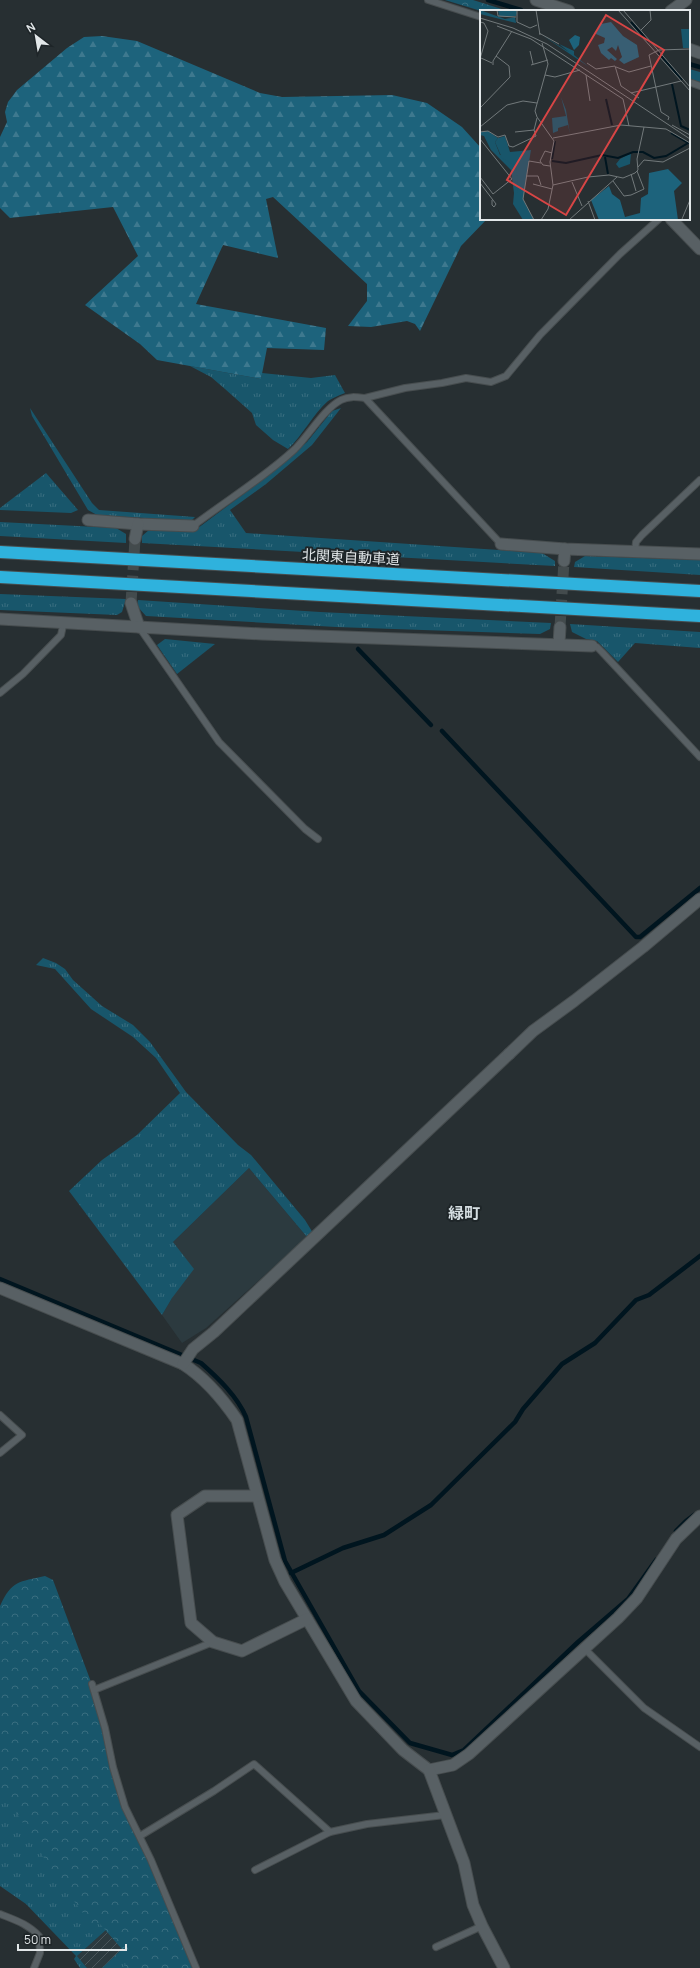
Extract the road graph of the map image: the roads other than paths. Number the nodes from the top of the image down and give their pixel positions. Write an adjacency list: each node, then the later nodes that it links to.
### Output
1 (428, 0): 6 (lane)
2 (536, 0): 4 (street)
3 (686, 0): 5 (street)
4 (566, 10)
5 (672, 10)
6 (480, 17)
7 (690, 49): 8 (street)
8 (700, 53)
9 (690, 82): 10 (lane)
10 (700, 86)
11 (658, 220): 14 (lane)
12 (672, 220): 13 (street)
13 (700, 249)
14 (365, 398): 18 (lane); 20 (lane)
15 (700, 480): 23 (lane)
16 (88, 520): 17 (street)
17 (138, 524): 18 (street); 19 (street)
18 (193, 526)
19 (135, 539)
20 (501, 544): 21 (street)
21 (565, 549): 23 (street); 25 (street)
22 (0, 552): 27 (highway, 北関東自動車道)
23 (635, 552): 24 (street)
24 (700, 554)
25 (564, 561)
26 (0, 577): 29 (highway)
27 (700, 591)
28 (131, 603): 32 (street)
29 (700, 616)
30 (0, 619): 31 (street)
31 (64, 621): 32 (street); 36 (lane)
32 (139, 627): 34 (street); 38 (lane)
33 (560, 627): 34 (street)
34 (559, 644): 35 (street)
35 (592, 646): 37 (lane)
36 (0, 693)
37 (700, 757)
38 (318, 839)
39 (700, 899): 41 (street)
40 (0, 1288): 41 (street)
41 (183, 1364): 44 (street)
42 (0, 1415): 43 (lane)
43 (0, 1453)
44 (257, 1496): 46 (street); 47 (street)
45 (700, 1516): 48 (street)
46 (307, 1619): 47 (street); 50 (street)
47 (213, 1642): 53 (lane)
48 (584, 1648): 49 (lane); 50 (street)
49 (700, 1747)
50 (428, 1770): 51 (street)
51 (445, 1815): 52 (lane); 56 (street)
52 (330, 1832): 53 (lane); 54 (lane)
53 (140, 1836): 59 (lane)
54 (255, 1870)
55 (0, 1914): 58 (lane)
56 (482, 1926): 57 (lane); 60 (street)
57 (436, 1948)
58 (34, 1968)
59 (196, 1968)
60 (504, 1968)

